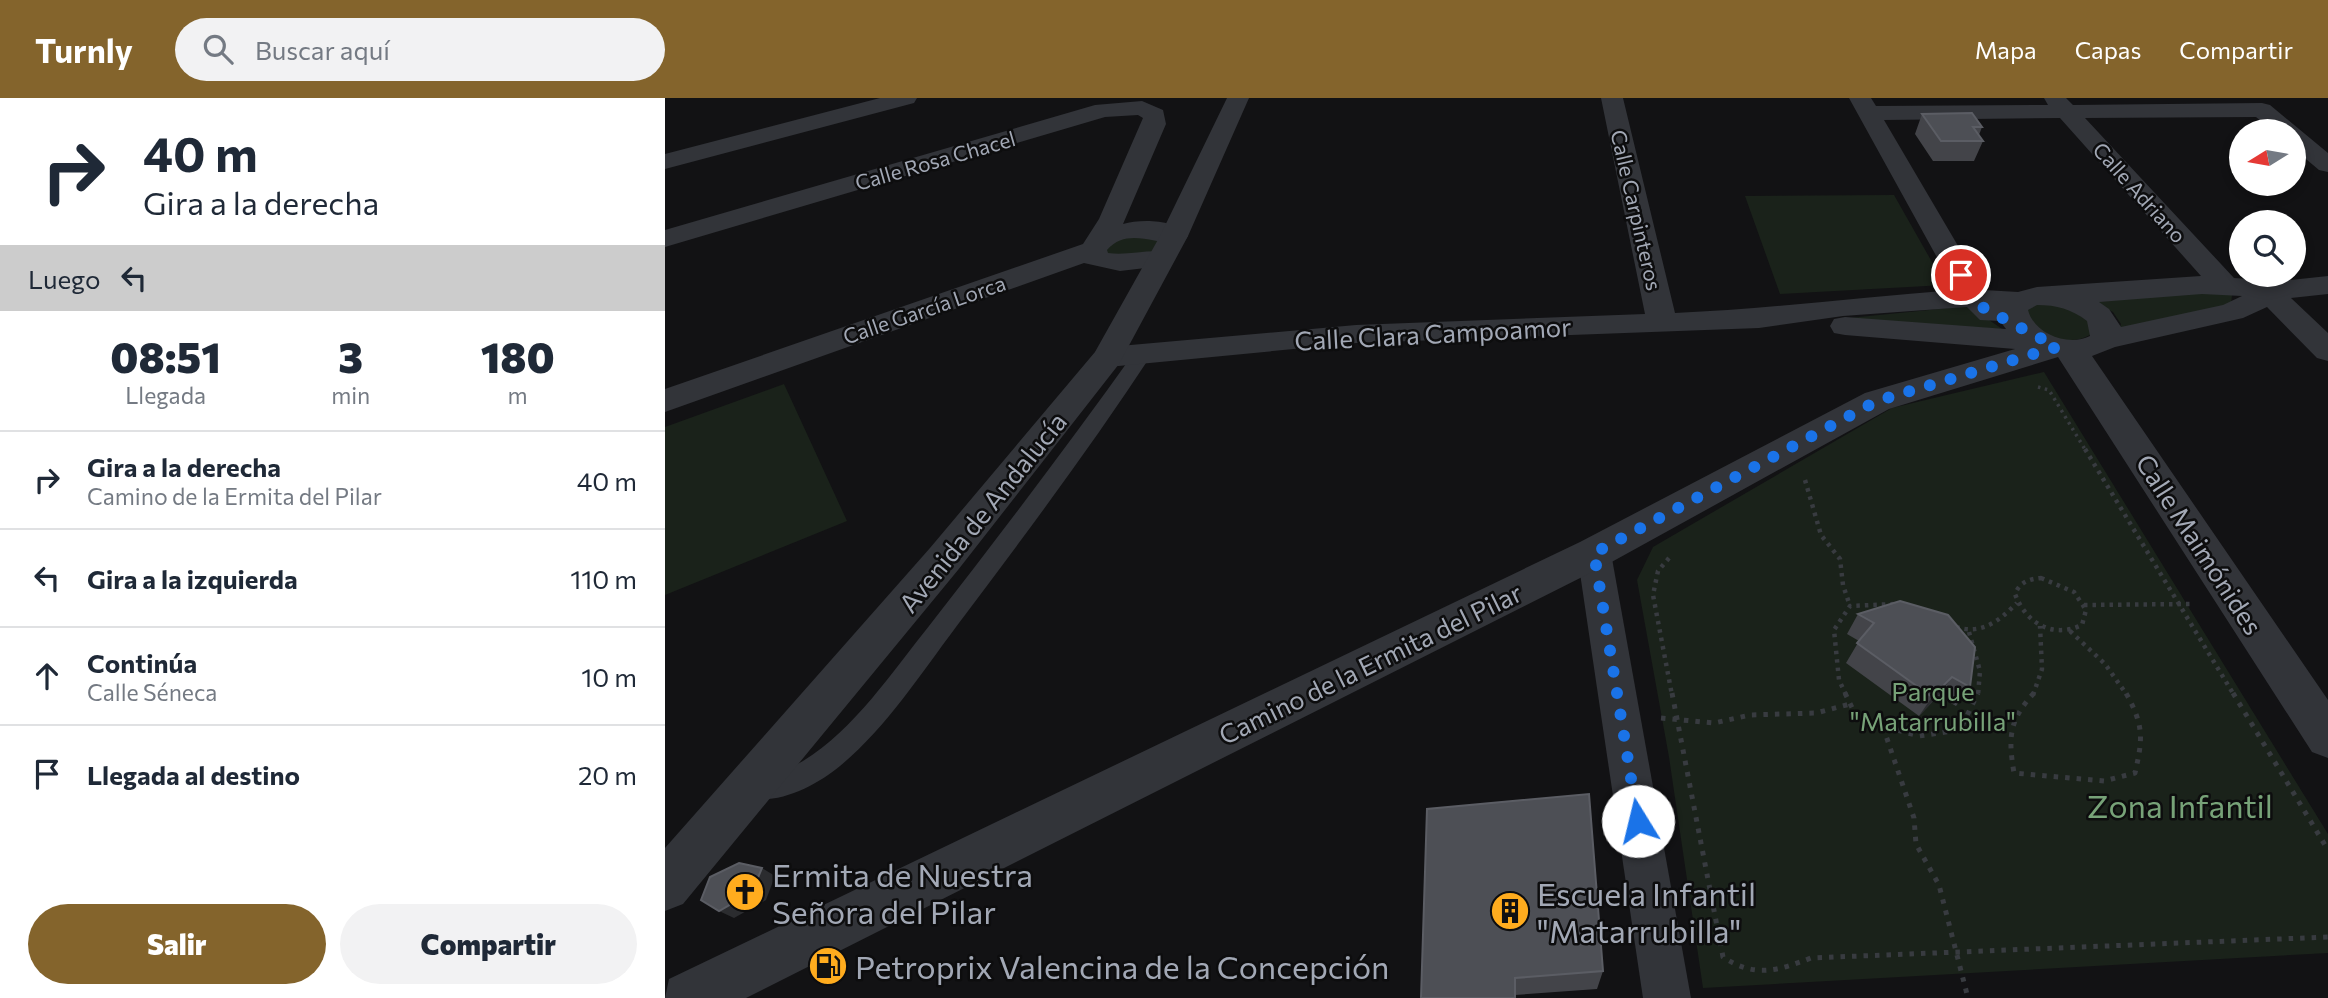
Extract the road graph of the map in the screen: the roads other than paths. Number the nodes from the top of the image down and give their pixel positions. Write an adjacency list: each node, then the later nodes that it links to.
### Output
1 (906, 98): 8 (street)
2 (1238, 98): 12 (street, Avenida de Andalucía)
3 (1612, 98): 22 (street, Calle Carpinteros)
4 (1865, 105): 5 (street); 17 (street)
5 (2060, 105): 6 (street); 14 (street, Calle Adriano)
6 (2273, 119)
7 (2307, 148): 9 (street)
8 (665, 163)
9 (2328, 165)
10 (665, 239): 11 (street, Calle Rosa Chacel)
11 (1097, 245): 12 (street); 26 (street, Calle García Lorca)
12 (1168, 247): 25 (street, Avenida de Andalucía)
13 (2328, 285): 15 (street, Calle Clara Campoamor)
14 (2225, 286): 15 (street, Calle Clara Campoamor); 16 (street, Calle Clara Campoamor)
15 (2275, 292): 19 (street); 23 (street, Calle Clara Campoamor)
16 (2054, 296): 18 (street, Calle Clara Campoamor); 23 (street)
17 (1974, 298): 18 (street); 21 (street, Calle Clara Campoamor)
18 (2017, 312): 23 (street)
19 (2294, 316): 20 (street); 24 (street)
20 (2328, 316)
21 (1759, 318): 22 (street, Calle Clara Campoamor); 23 (street, Calle Clara Campoamor)
22 (1662, 321): 25 (street, Calle Clara Campoamor)
23 (2069, 345): 27 (street, Camino de la Ermita del Pilar); 28 (street, Calle Maimónides)
24 (2328, 351)
25 (1125, 356): 29 (street, Avenida de Andalucía)
26 (665, 401)
27 (1594, 553): 30 (street, Camino de la Ermita del Pilar); 31 (street)
28 (2328, 738)
29 (665, 886)
30 (688, 998)
31 (1667, 998)

